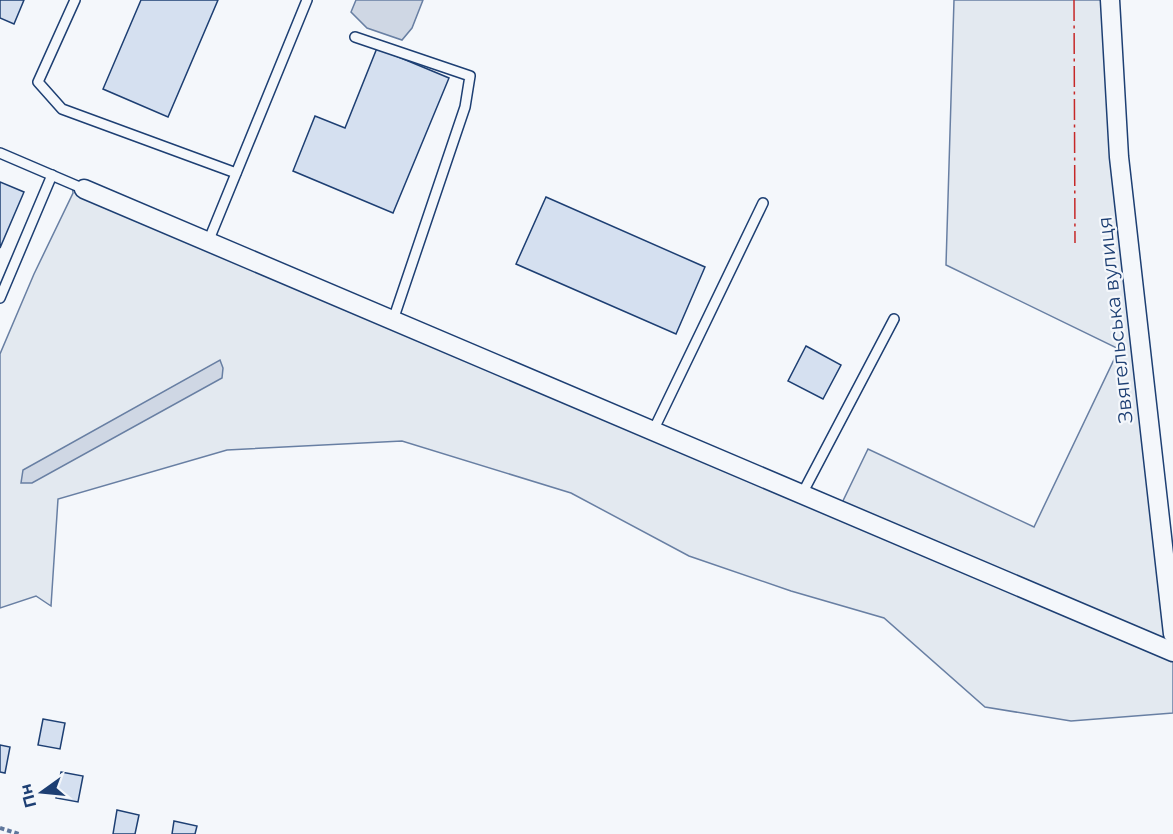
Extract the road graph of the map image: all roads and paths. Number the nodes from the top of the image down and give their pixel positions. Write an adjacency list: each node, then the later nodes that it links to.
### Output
1 (75, 0): 6 (lane)
2 (307, 0): 6 (lane)
3 (1110, 0): 16 (street, Звягельська вулиця)
4 (355, 36): 13 (lane)
5 (0, 153): 7 (lane)
6 (236, 173): 10 (lane)
7 (52, 176): 8 (lane); 11 (lane)
8 (84, 189): 10 (street)
9 (763, 203): 14 (lane)
10 (208, 242): 13 (street)
11 (0, 298)
12 (894, 320): 15 (lane)
13 (393, 321): 14 (street)
14 (653, 431): 15 (street)
15 (802, 494): 17 (street)
16 (1173, 634)
17 (1173, 652)
18 (0, 828): 19 (path)
19 (19, 834)

